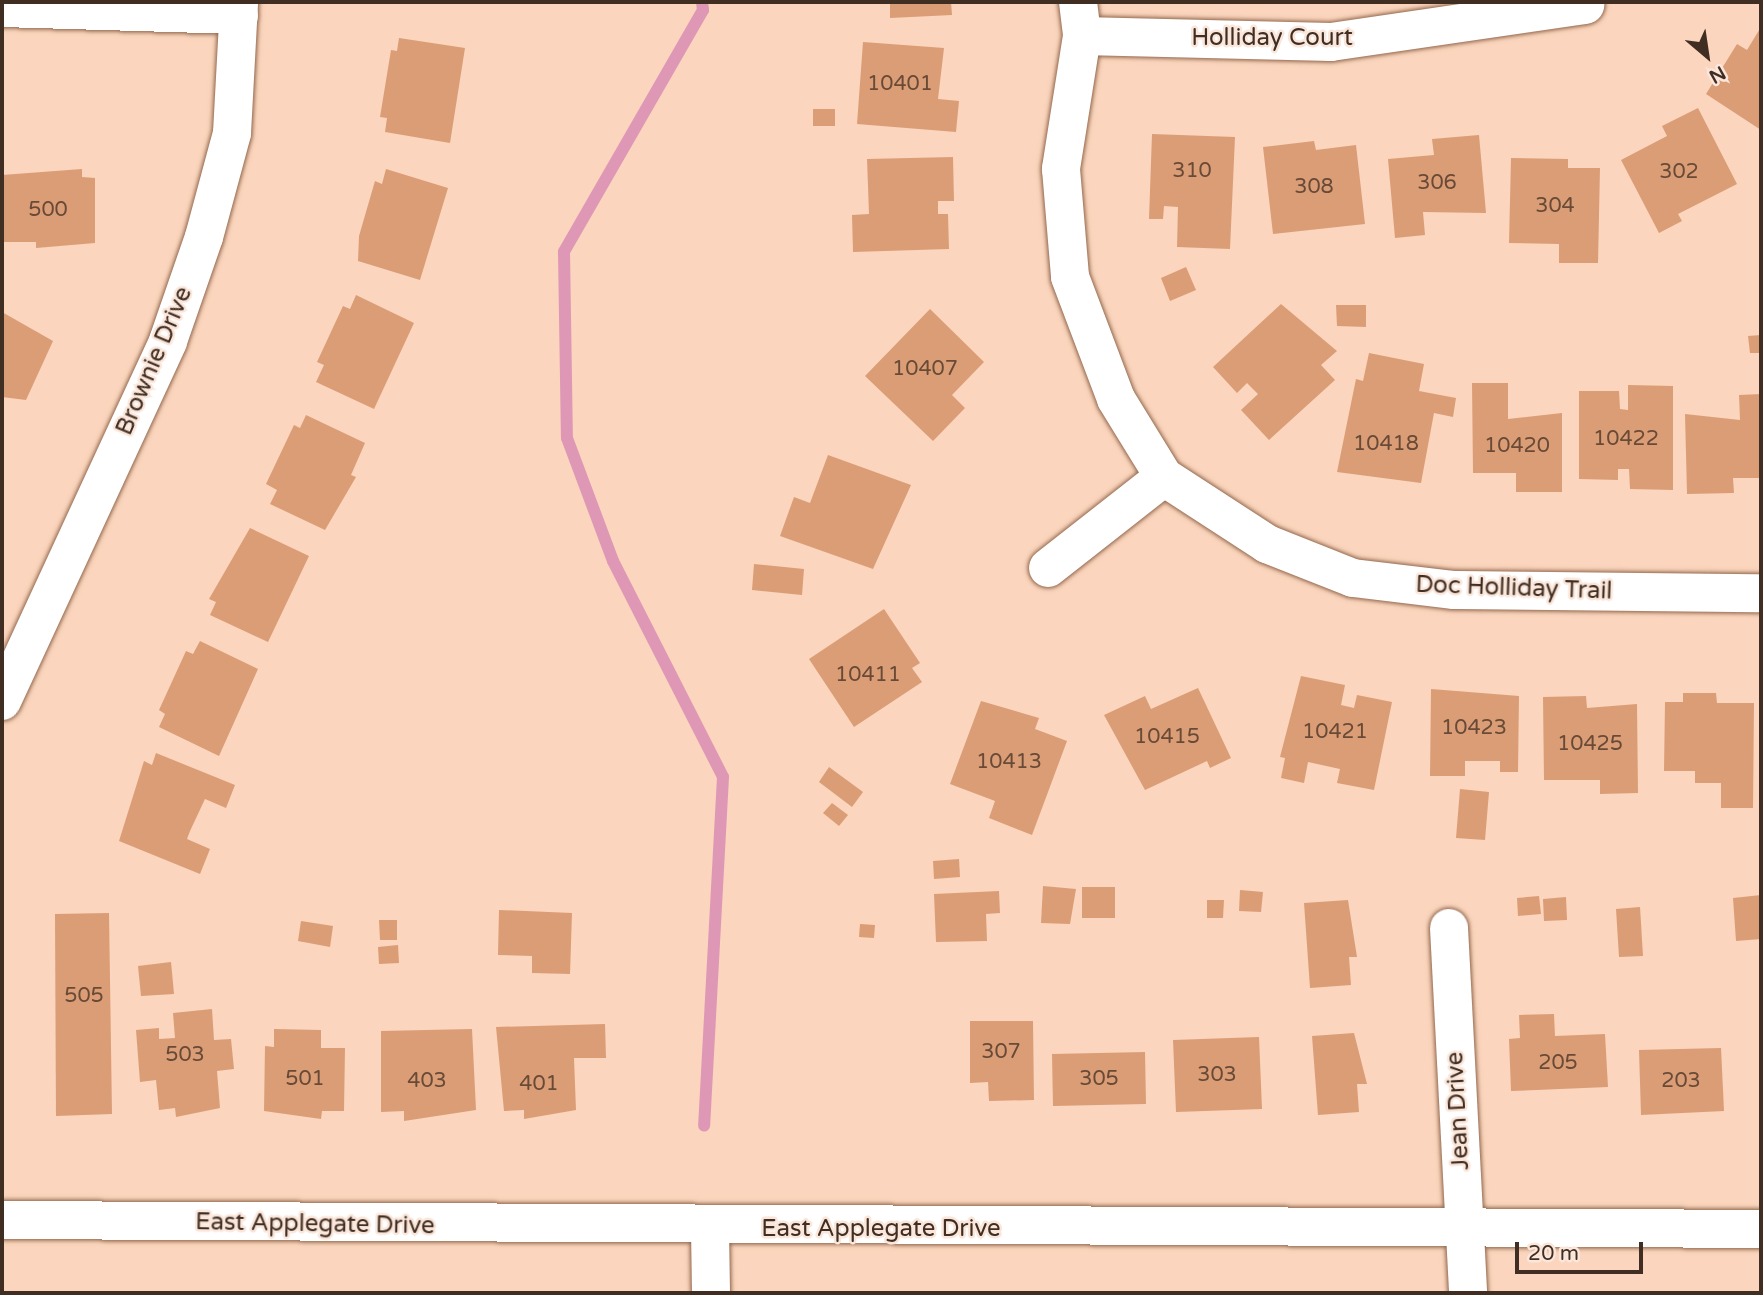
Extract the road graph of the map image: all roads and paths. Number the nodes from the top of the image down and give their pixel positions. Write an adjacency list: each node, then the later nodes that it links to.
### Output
1 (1585, 5): 4 (street, Holliday Court)
2 (2, 8): 3 (street)
3 (239, 8): 8 (street, Brownie Drive)
4 (1080, 19): 5 (street, Doc Holliday Trail)
5 (1164, 477): 6 (street); 7 (street, Doc Holliday Trail)
6 (1048, 568)
7 (1761, 593)
8 (15, 629): 9 (street, Brownie Drive)
9 (2, 701)
10 (1449, 929): 13 (street, Jean Drive)
11 (2, 1220): 12 (street, East Applegate Drive)
12 (710, 1228): 13 (street, East Applegate Drive); 15 (street)
13 (1465, 1228): 14 (street, East Applegate Drive); 16 (street, Jean Drive)
14 (1761, 1229)
15 (711, 1293)
16 (1468, 1293)

